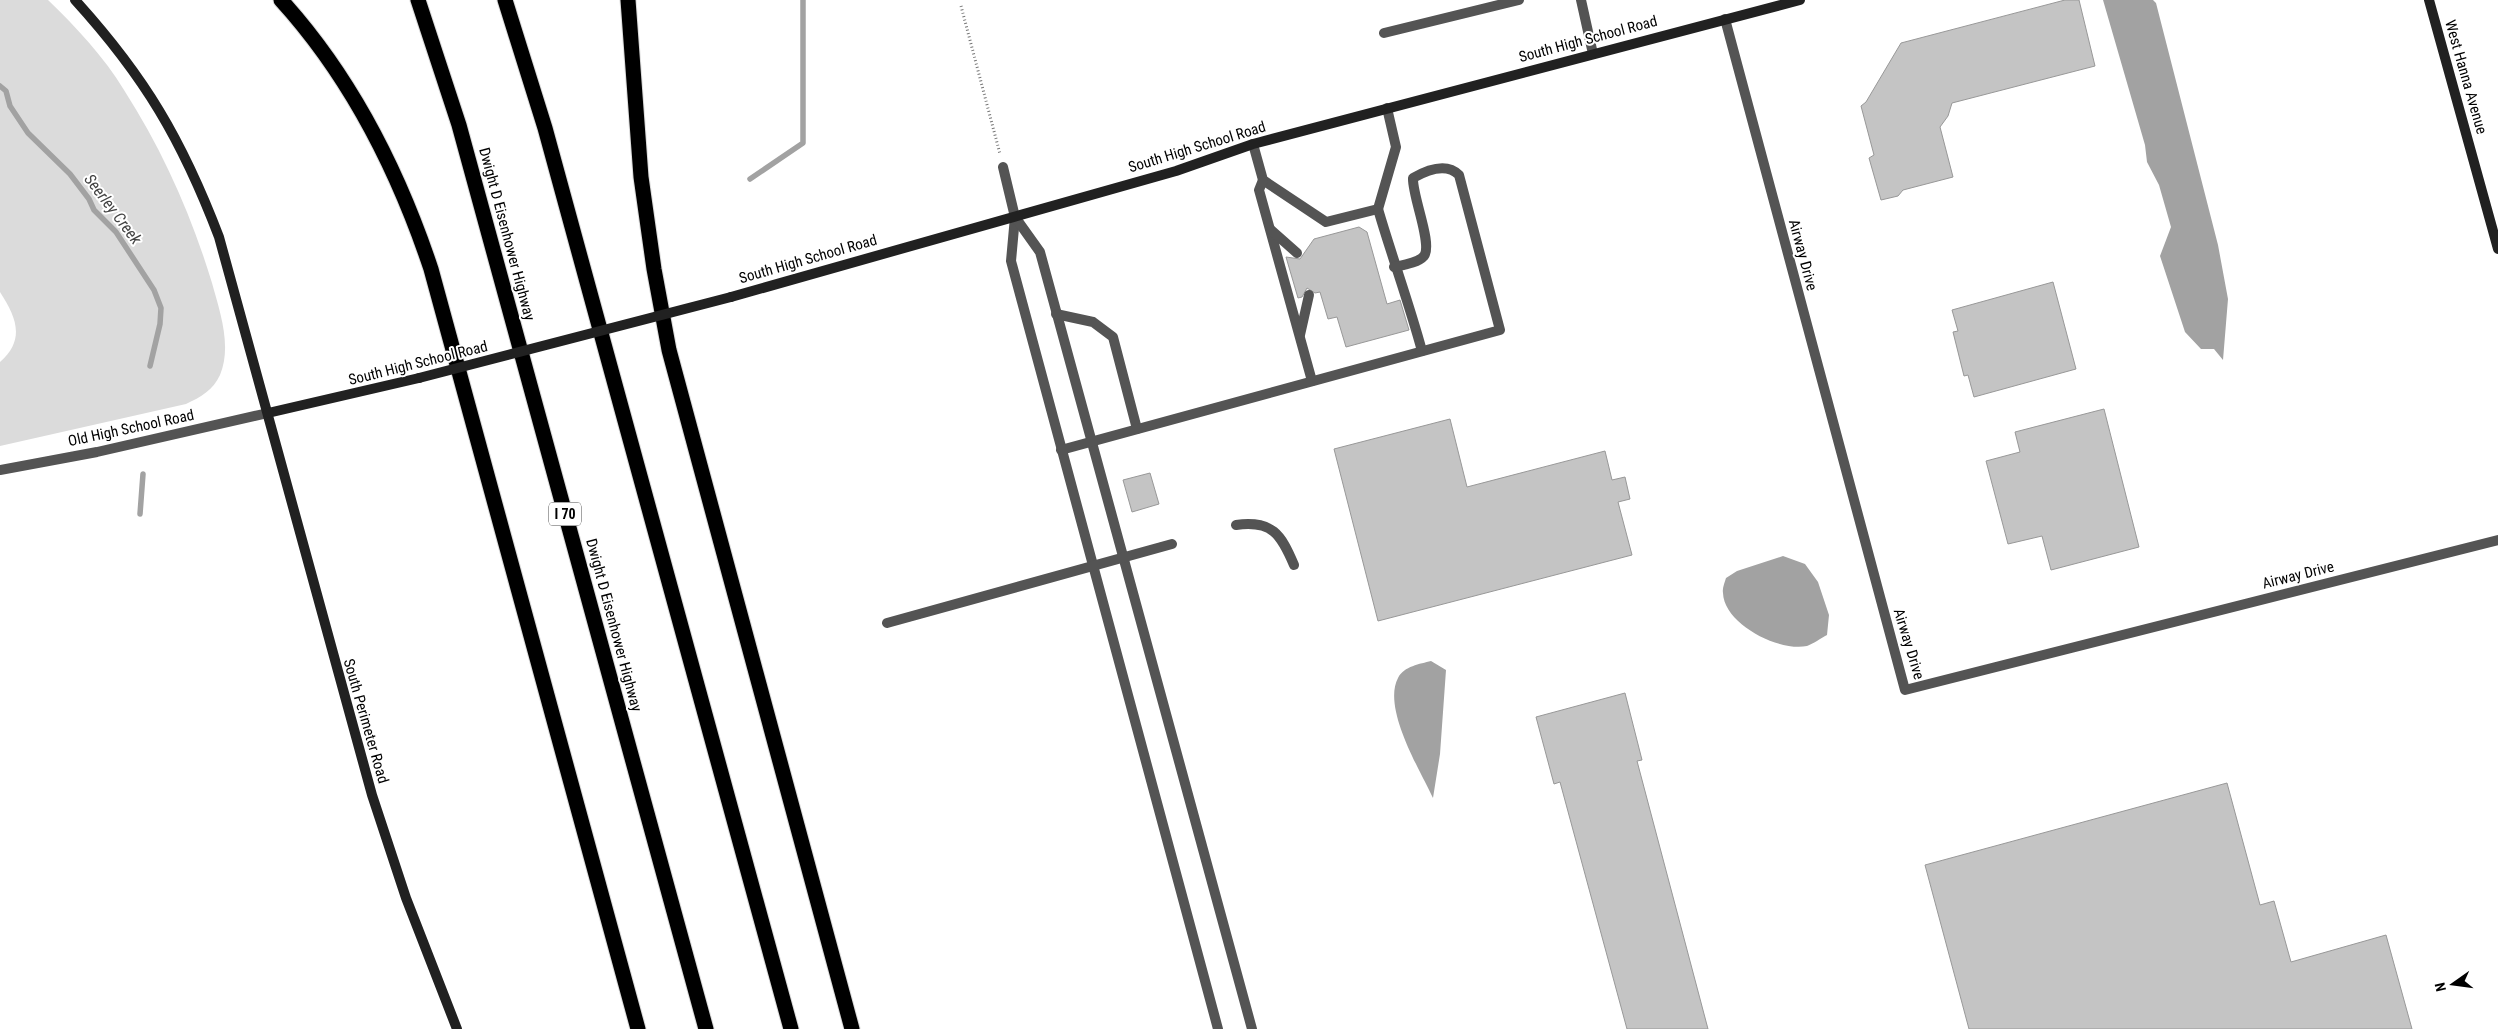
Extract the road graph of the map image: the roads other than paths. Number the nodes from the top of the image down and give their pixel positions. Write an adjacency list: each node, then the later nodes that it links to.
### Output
1 (75, 0): 30 (street)
2 (281, 0): 43 (highway)
3 (418, 0): 44 (highway, Dwight D Eisenhower Highway / I 70)
4 (505, 0): 45 (highway)
5 (628, 0): 14 (highway)
6 (636, 0): 14 (highway)
7 (1519, 0): 12 (street)
8 (1581, 0): 13 (street)
9 (1800, 0): 11 (street, South High School Road)
10 (2429, 0): 22 (street, West Hanna Avenue)
11 (1724, 19): 13 (street, South High School Road); 36 (street, Airway Drive)
12 (1384, 33)
13 (1593, 54): 15 (street, South High School Road)
14 (632, 80): 46 (highway)
15 (1386, 108): 16 (street, South High School Road); 19 (street)
16 (1254, 144): 18 (street); 20 (street, South High School Road)
17 (1003, 167): 20 (street)
18 (1263, 180): 19 (street); 21 (street)
19 (1378, 209): 24 (street)
20 (1015, 217): 26 (street); 30 (street, South High School Road, bridge); 33 (street)
21 (1270, 230): 23 (street); 27 (street)
22 (2498, 249)
23 (1297, 253)
24 (1394, 267): 28 (street); 28 (street)
25 (1309, 295): 27 (street)
26 (1056, 314): 31 (street); 32 (street)
27 (1300, 336): 29 (street)
28 (1422, 351): 29 (street)
29 (1312, 381): 31 (street)
30 (268, 413): 34 (street, Old High School Road); 42 (street, South Perimeter Road)
31 (1137, 429): 32 (street)
32 (1092, 442): 33 (street); 38 (street)
33 (1062, 450): 40 (street)
34 (0, 470)
35 (1236, 525): 39 (street)
36 (2498, 540)
37 (1172, 544): 38 (street)
38 (1123, 558): 40 (street); 48 (street)
39 (1294, 565)
40 (1094, 566): 41 (street); 47 (street)
41 (887, 623)
42 (457, 1029)
43 (638, 1029)
44 (706, 1029)
45 (791, 1029)
46 (852, 1029)
47 (1218, 1029)
48 (1252, 1029)

